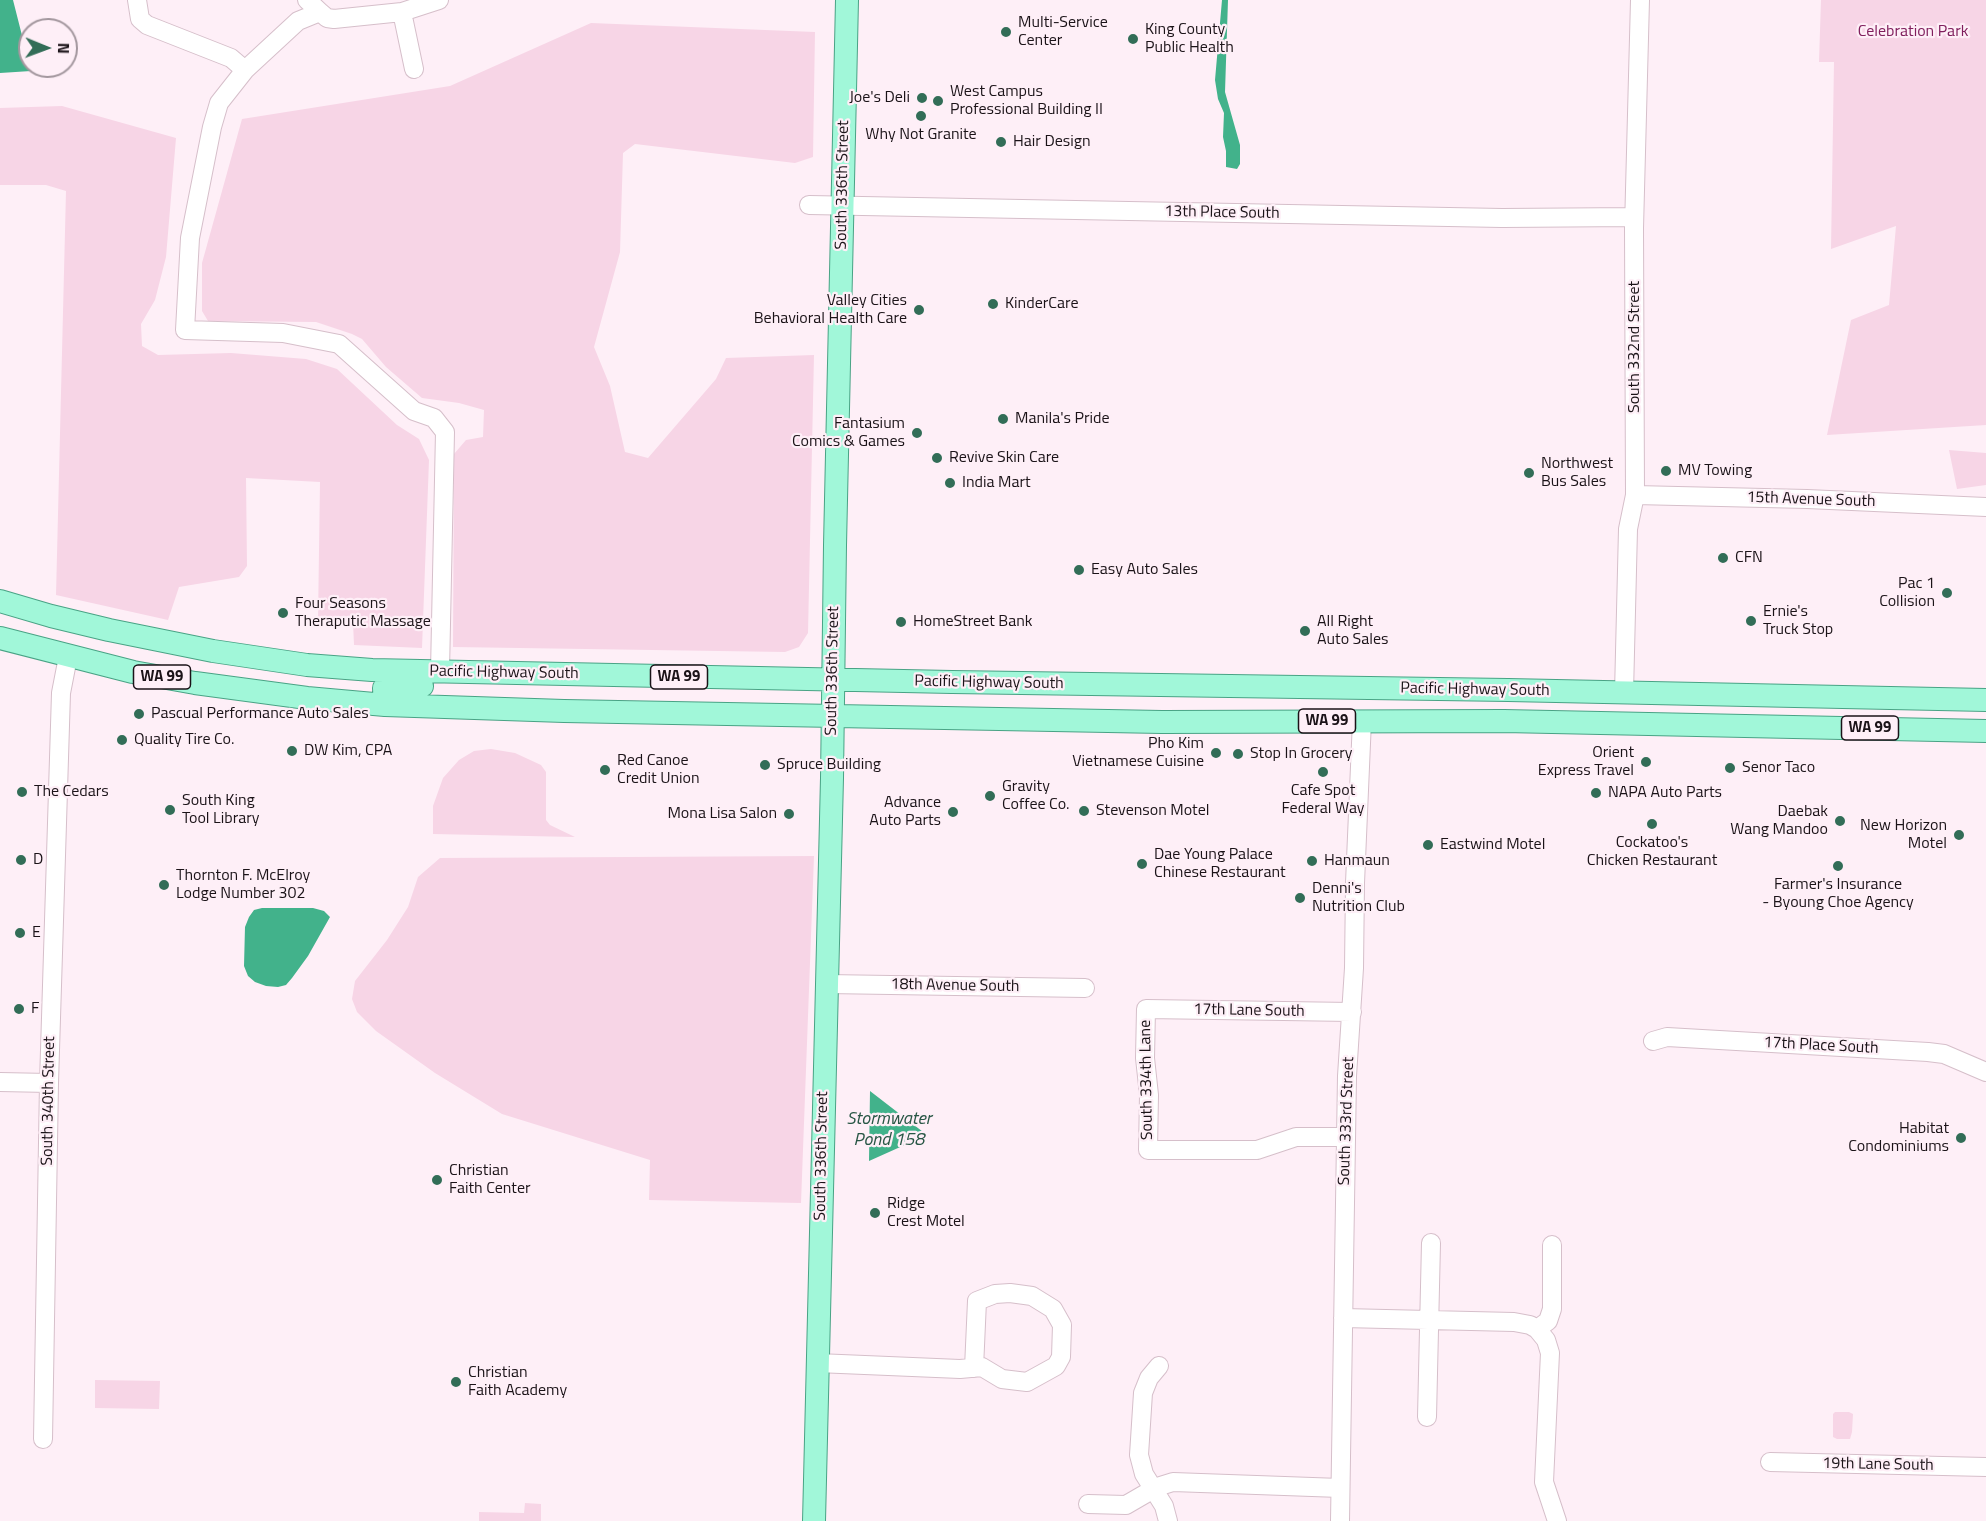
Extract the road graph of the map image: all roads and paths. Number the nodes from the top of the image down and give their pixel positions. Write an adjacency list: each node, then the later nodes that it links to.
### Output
1 (137, 0): 8 (street)
2 (439, 0): 6 (street)
3 (847, 0): 10 (main road, South 336th Street)
4 (1640, 0): 11 (street, South 332nd Street)
5 (313, 6): 6 (street); 8 (street)
6 (402, 12): 7 (street)
7 (414, 69)
8 (245, 70): 17 (street)
9 (809, 205): 10 (street, 13th Place South)
10 (842, 206): 11 (street, 13th Place South); 19 (main road, South 336th Street)
11 (1634, 217): 12 (street, South 332nd Street)
12 (1635, 495): 13 (street, 15th Avenue South); 21 (street, South 332nd Street)
13 (1986, 507)
14 (0, 601): 17 (main road, Pacific Highway South / WA 99)
15 (0, 638): 16 (main road, Pacific Highway South / WA 99)
16 (68, 657): 23 (main road, Pacific Highway South / WA 99); 35 (street, South 340th Street)
17 (440, 671): 18 (main road, Pacific Highway South / WA 99)
18 (524, 673): 19 (main road, Pacific Highway South / WA 99); 23 (main road)
19 (833, 680): 20 (main road, Pacific Highway South / WA 99); 24 (main road, South 336th Street)
20 (1529, 691): 21 (main road, Pacific Highway South / WA 99); 25 (main road)
21 (1624, 693): 22 (main road, Pacific Highway South / WA 99); 26 (main road)
22 (1986, 700)
23 (385, 705): 24 (main road, Pacific Highway South / WA 99)
24 (833, 716): 25 (main road, Pacific Highway South / WA 99); 28 (main road, South 336th Street)
25 (1362, 720): 26 (main road, Pacific Highway South / WA 99); 31 (street, South 333rd Street)
26 (1479, 721): 27 (main road, Pacific Highway South / WA 99)
27 (1986, 731)
28 (826, 984): 29 (street, 18th Avenue South); 42 (main road, South 336th Street)
29 (1085, 988)
30 (1146, 1009): 31 (street, 17th Lane South); 36 (street, South 334th Lane)
31 (1352, 1012): 36 (street, South 333rd Street)
32 (1653, 1041): 33 (street, 17th Place South)
33 (1986, 1072)
34 (0, 1082): 35 (street)
35 (49, 1083): 46 (street, South 340th Street)
36 (1345, 1137): 39 (street, South 333rd Street)
37 (1431, 1244): 40 (street)
38 (1552, 1245): 41 (street)
39 (1343, 1318): 40 (street); 49 (street, South 333rd Street)
40 (1431, 1320): 41 (street); 45 (street)
41 (1537, 1329): 55 (street)
42 (818, 1363): 44 (street); 52 (main road, South 336th Street)
43 (1159, 1366): 50 (street)
44 (975, 1368): 44 (street)
45 (1427, 1417)
46 (43, 1439)
47 (1770, 1462): 48 (street, 19th Lane South)
48 (1986, 1467)
49 (1340, 1488): 50 (street); 54 (street, South 333rd Street)
50 (1154, 1490): 51 (street); 53 (street)
51 (1088, 1504)
52 (814, 1521)
53 (1168, 1521)
54 (1340, 1521)
55 (1557, 1521)

